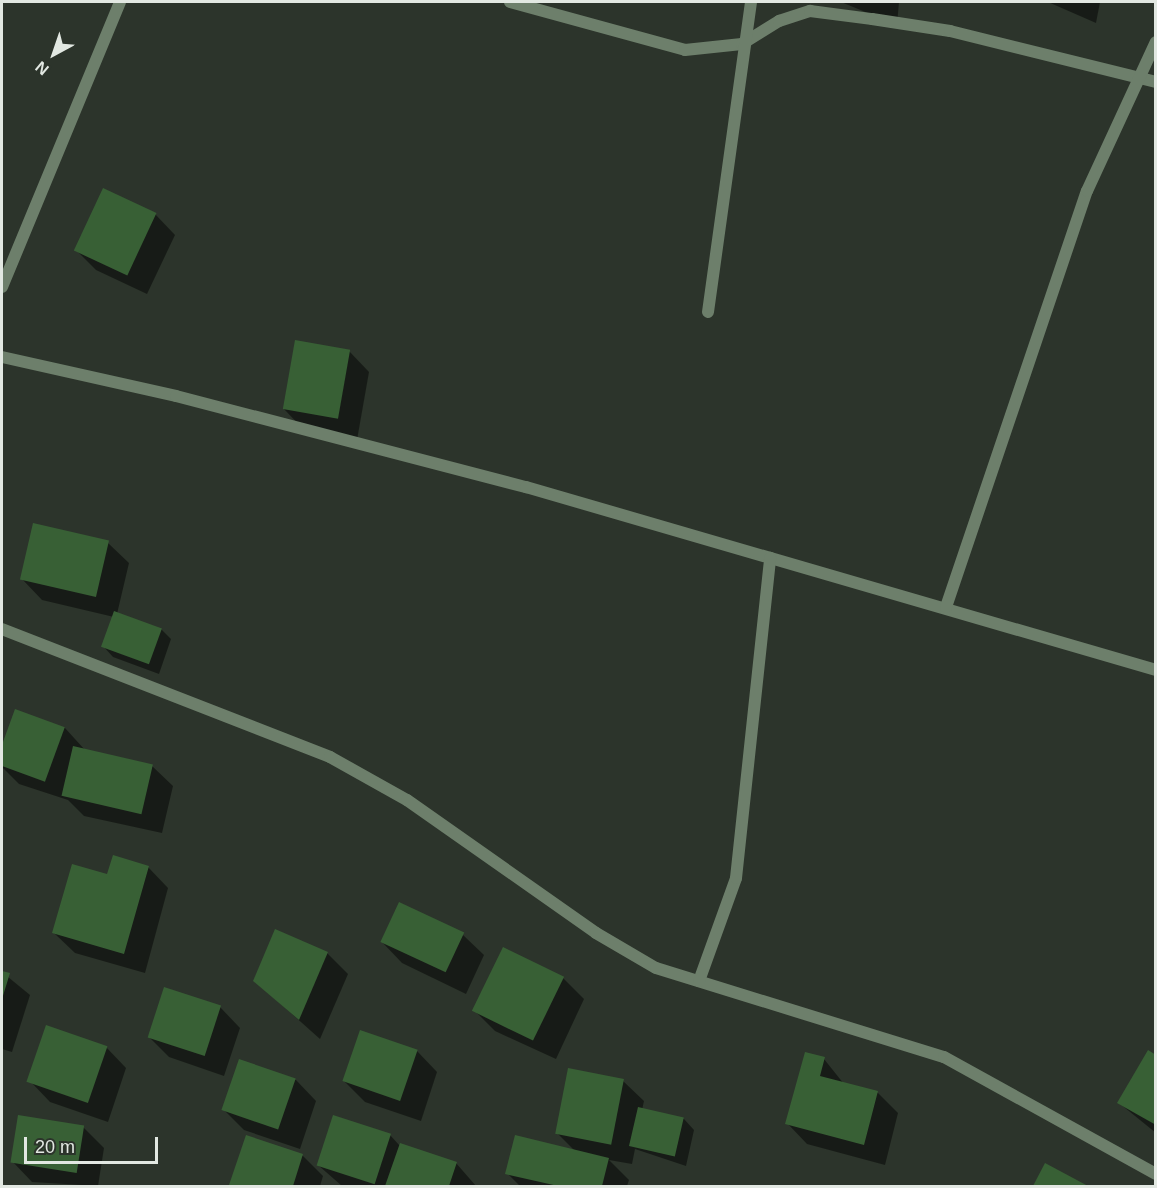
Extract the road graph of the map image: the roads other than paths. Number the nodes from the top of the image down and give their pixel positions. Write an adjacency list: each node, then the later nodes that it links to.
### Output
1 (120, 2): 8 (street)
2 (510, 2): 5 (street)
3 (751, 2): 5 (street)
4 (1155, 42): 6 (street)
5 (742, 44): 6 (street); 9 (street)
6 (1139, 76): 7 (street); 12 (street)
7 (1155, 82)
8 (2, 287)
9 (708, 312)
10 (2, 357): 11 (street)
11 (770, 558): 12 (street); 15 (street)
12 (946, 607): 14 (street)
13 (2, 629): 15 (street)
14 (1155, 670)
15 (699, 981): 16 (street)
16 (1155, 1174)

